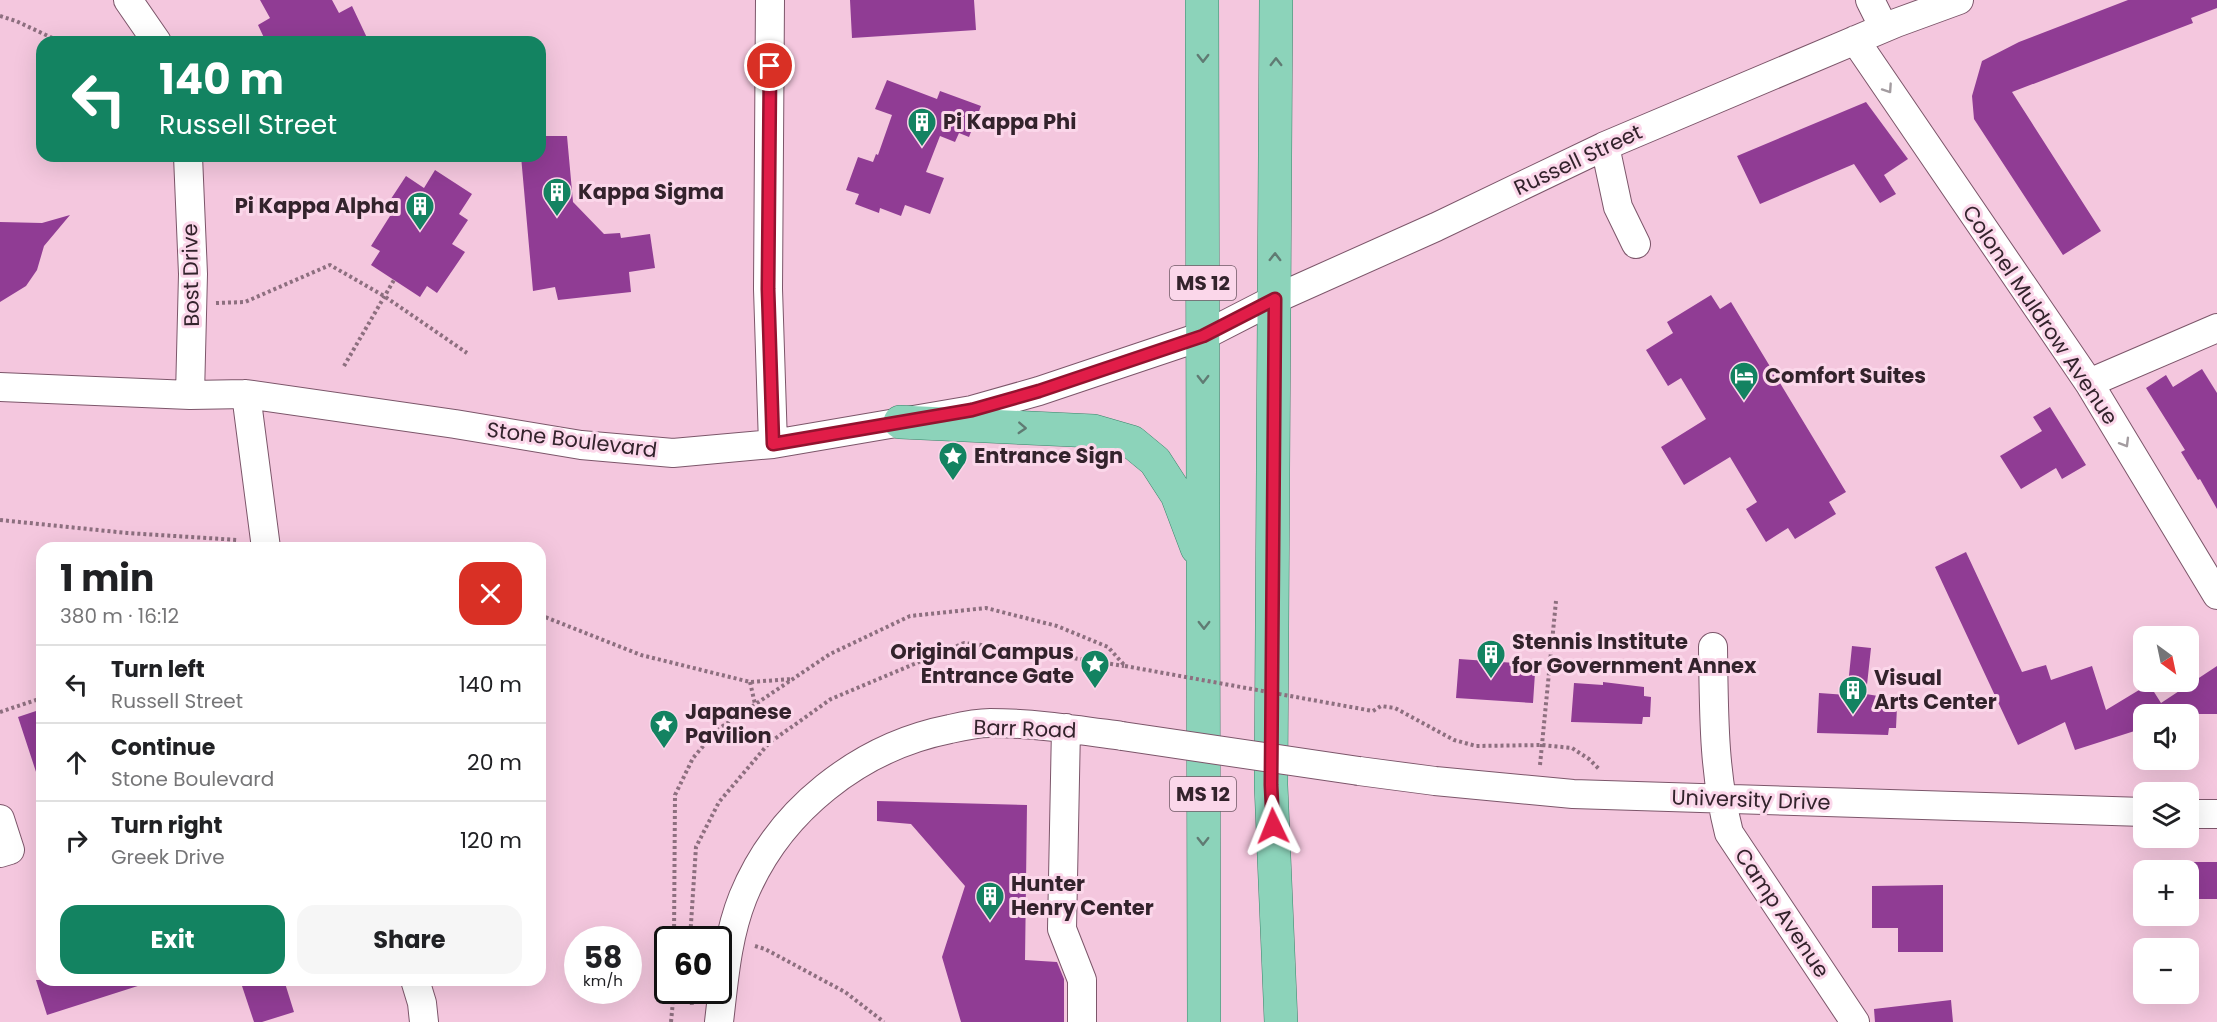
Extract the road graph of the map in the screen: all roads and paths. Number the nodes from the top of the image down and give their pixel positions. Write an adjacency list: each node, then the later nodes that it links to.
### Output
1 (128, 0): 10 (street)
2 (770, 0): 28 (street)
3 (1202, 0): 20 (main road, MS 12, one-way to 20)
4 (1276, 0): 17 (main road, one-way to 4)
5 (1870, 0): 8 (street)
6 (1959, 0): 8 (street, Russell Street)
7 (0, 16): 9 (path)
8 (1884, 28): 11 (street, Russell Street)
9 (48, 36)
10 (153, 36)
11 (1855, 40): 12 (street, Russell Street); 23 (street, Colonel Muldrow Avenue, one-way to 23)
12 (1605, 146): 14 (street); 17 (street, Russell Street)
13 (188, 162): 18 (street, Bost Drive)
14 (1636, 244)
15 (393, 280): 16 (path)
16 (384, 296): 18 (path); 21 (path); 22 (path)
17 (1275, 299): 20 (street, Russell Street); 53 (main road)
18 (192, 301): 26 (street, Bost Drive)
19 (2217, 328): 23 (street)
20 (1203, 336): 27 (street, Stone Boulevard); 32 (main road, MS 12, one-way to 32)
21 (467, 354)
22 (344, 366)
23 (2089, 383): 33 (street, Colonel Muldrow Avenue, one-way to 33)
24 (0, 387): 26 (street, Stone Boulevard)
25 (246, 394): 26 (street, Stone Boulevard); 28 (street, Stone Boulevard); 31 (street)
26 (190, 395)
27 (900, 422): 28 (street, Stone Boulevard); 32 (main road, one-way to 32)
28 (773, 444)
29 (0, 520): 30 (path)
30 (230, 542)
31 (265, 542)
32 (1204, 567): 65 (main road, MS 12, one-way to 65)
33 (2217, 595)
34 (1556, 601): 43 (path)
35 (546, 617): 38 (path)
36 (1713, 647): 47 (street, Camp Avenue)
37 (793, 679): 38 (path); 40 (path); 43 (path, bridge)
38 (750, 682): 40 (path)
39 (36, 700): 41 (path)
40 (755, 704): 54 (path)
41 (0, 712)
42 (1066, 728): 45 (street, Barr Road, bridge); 55 (street, Barr Road); 64 (street)
43 (1542, 745): 44 (path); 46 (path)
44 (1540, 766)
45 (1359, 771): 46 (street, University Drive)
46 (1606, 795): 47 (street, University Drive)
47 (1721, 799): 48 (street, University Drive); 68 (street, Camp Avenue)
48 (2133, 812)
49 (2199, 814): 50 (street)
50 (2217, 814)
51 (0, 819): 52 (street)
52 (0, 853)
53 (1276, 909): 66 (main road); 67 (main road)
54 (674, 926)
55 (732, 933)
56 (732, 940): 63 (path)
57 (417, 986): 60 (street)
58 (673, 1004): 61 (path)
59 (721, 1004): 62 (street, Barr Road)
60 (424, 1022)
61 (671, 1022)
62 (719, 1022)
63 (884, 1022)
64 (1082, 1022)
65 (1202, 1022)
66 (1281, 1022)
67 (1292, 1022)
68 (1855, 1022)

